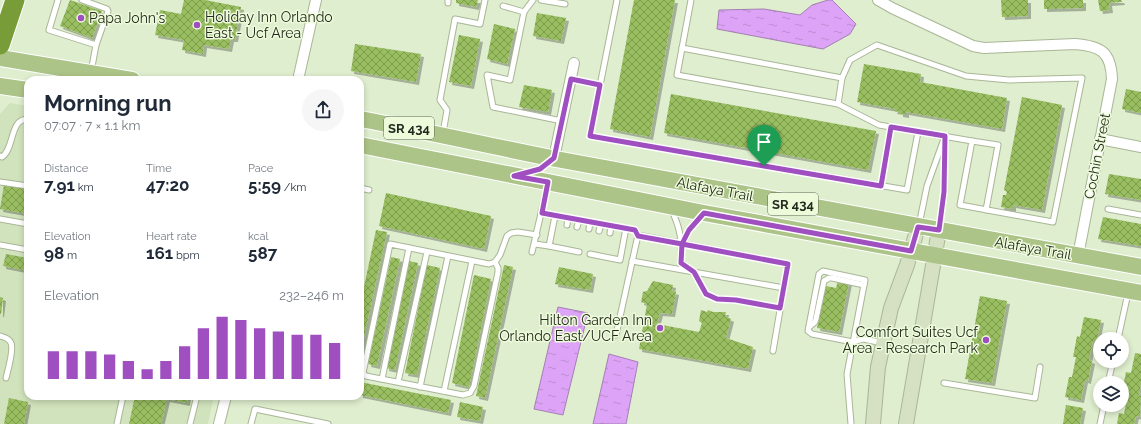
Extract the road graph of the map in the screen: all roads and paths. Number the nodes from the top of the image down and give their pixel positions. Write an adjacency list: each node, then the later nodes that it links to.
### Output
1 (15, 0): 15 (highway)
2 (58, 0): 14 (lane)
3 (82, 0): 14 (lane)
4 (316, 0): 21 (street)
5 (485, 0): 33 (lane)
6 (533, 0): 13 (lane)
7 (541, 0): 11 (lane)
8 (617, 0): 24 (lane)
9 (691, 0): 16 (lane)
10 (878, 0): 35 (street, Cochin Street)
11 (564, 4)
12 (503, 6): 13 (lane)
13 (524, 12): 30 (lane)
14 (96, 44): 19 (lane)
15 (0, 45)
16 (682, 48): 22 (lane); 27 (lane)
17 (0, 58): 19 (main road)
18 (574, 63): 23 (street)
19 (90, 73): 20 (main road)
20 (108, 76)
21 (299, 76)
22 (842, 78): 27 (lane); 51 (lane)
23 (571, 79): 24 (lane); 30 (street)
24 (600, 85): 46 (lane)
25 (0, 86): 26 (main road)
26 (24, 89)
27 (838, 104): 31 (lane)
28 (24, 120): 39 (lane)
29 (364, 120): 33 (main road, Alafaya Trail / SR 434)
30 (562, 121): 40 (street)
31 (891, 127): 32 (lane); 46 (lane)
32 (918, 132): 34 (lane); 46 (lane)
33 (443, 135): 40 (main road, Alafaya Trail / SR 434)
34 (945, 136): 36 (lane); 65 (lane); 68 (lane)
35 (1100, 139): 38 (street); 89 (street, Cochin Street)
36 (972, 141): 51 (lane); 51 (lane)
37 (364, 146): 42 (main road, Alafaya Trail / SR 434)
38 (1141, 147)
39 (0, 156)
40 (554, 158): 41 (main road, Alafaya Trail / SR 434); 42 (main road)
41 (587, 164): 44 (main road); 65 (main road, Alafaya Trail / SR 434)
42 (514, 176): 44 (main road, Alafaya Trail / SR 434)
43 (0, 182): 45 (lane)
44 (548, 182): 49 (main road, Alafaya Trail / SR 434); 52 (lane)
45 (24, 185)
46 (881, 186)
47 (364, 189): 48 (lane)
48 (370, 190)
49 (670, 206): 53 (main road, Alafaya Trail / SR 434); 75 (lane)
50 (1108, 209): 54 (lane)
51 (986, 210)
52 (542, 213): 55 (lane); 71 (lane)
53 (704, 213): 75 (lane); 84 (main road, Alafaya Trail / SR 434)
54 (1141, 215)
55 (555, 216): 57 (lane); 77 (lane)
56 (0, 218): 60 (lane)
57 (568, 218): 58 (lane); 62 (lane)
58 (579, 220): 59 (lane); 64 (lane)
59 (590, 222): 61 (lane); 67 (lane)
60 (24, 223)
61 (600, 224): 63 (lane); 69 (lane)
62 (567, 225)
63 (611, 226): 66 (lane); 70 (lane)
64 (577, 227)
65 (918, 227): 68 (main road, Alafaya Trail / SR 434); 84 (main road)
66 (626, 228): 72 (lane); 90 (lane)
67 (589, 229)
68 (939, 230): 87 (main road); 89 (main road, Alafaya Trail / SR 434)
69 (600, 231)
70 (610, 233)
71 (537, 235): 74 (lane); 93 (lane)
72 (638, 236): 75 (lane); 92 (lane)
73 (564, 242): 80 (lane)
74 (535, 244): 77 (lane); 86 (lane)
75 (682, 244): 95 (lane); 97 (lane)
76 (0, 245): 79 (lane)
77 (549, 246): 80 (lane)
78 (409, 248): 85 (lane); 108 (lane); 111 (lane)
79 (24, 249)
80 (563, 249): 81 (lane)
81 (575, 249)
82 (597, 249): 90 (lane)
83 (607, 251): 90 (lane)
84 (911, 251): 87 (main road, Alafaya Trail / SR 434); 105 (main road)
85 (426, 252): 88 (lane); 112 (lane)
86 (532, 252)
87 (935, 255): 98 (main road, Alafaya Trail / SR 434); 127 (main road)
88 (448, 256): 91 (lane); 114 (lane)
89 (1078, 256): 94 (main road, Alafaya Trail / SR 434)
90 (606, 257)
91 (472, 261): 93 (lane); 115 (lane)
92 (632, 261): 95 (lane); 102 (lane)
93 (495, 262): 115 (lane)
94 (1141, 268)
95 (694, 272): 97 (lane); 99 (lane)
96 (864, 282): 100 (lane); 100 (lane); 104 (lane)
97 (784, 288): 99 (lane)
98 (1135, 291): 101 (lane)
99 (780, 308): 106 (lane)
100 (809, 327): 104 (lane)
101 (1120, 332)
102 (616, 335)
103 (0, 336): 110 (lane)
104 (853, 342): 105 (lane); 125 (lane)
105 (883, 343): 126 (main road)
106 (772, 350)
107 (1040, 367): 113 (lane)
108 (364, 368)
109 (364, 374): 111 (lane)
110 (6, 378)
111 (382, 379): 112 (lane)
112 (398, 382): 114 (lane)
113 (944, 383)
114 (420, 387): 115 (lane)
115 (444, 391)
116 (122, 400): 120 (lane)
117 (196, 400): 121 (lane)
118 (225, 400): 122 (street)
119 (1103, 412): 128 (lane)
120 (117, 424)
121 (190, 424)
122 (219, 424)
123 (251, 424): 124 (lane)
124 (328, 424)
125 (852, 424)
126 (873, 424)
127 (906, 424)
128 (1100, 424)

